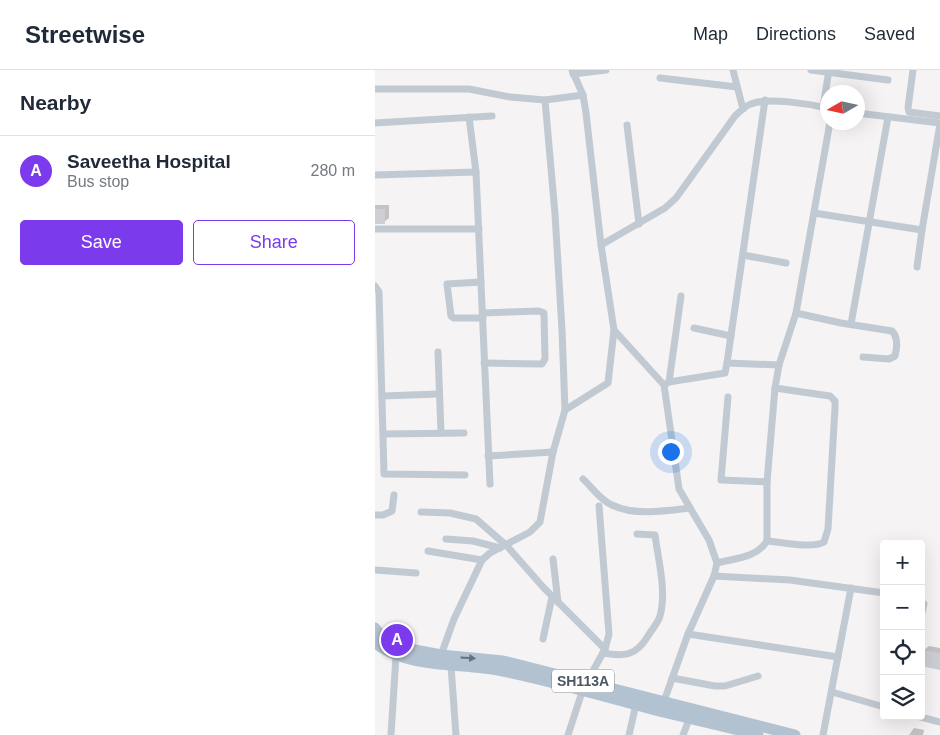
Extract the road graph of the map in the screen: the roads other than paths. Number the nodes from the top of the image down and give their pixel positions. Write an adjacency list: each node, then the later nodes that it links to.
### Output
1 (606, 70): 6 (street)
2 (733, 70): 10 (street)
3 (811, 70): 5 (street)
4 (913, 70): 19 (street)
5 (829, 71): 8 (street); 9 (street)
6 (572, 72): 12 (street)
7 (660, 78): 10 (street)
8 (888, 80)
9 (827, 85)
10 (737, 87): 16 (street)
11 (375, 89): 13 (street)
12 (583, 95): 13 (street); 34 (street)
13 (545, 100): 57 (street)
14 (765, 100): 15 (street); 16 (street); 35 (street)
15 (820, 107)
16 (743, 109): 30 (street)
17 (865, 113): 21 (street)
18 (492, 116): 20 (street)
19 (940, 116)
20 (469, 117): 22 (street); 26 (street)
21 (888, 117): 23 (street); 29 (street)
22 (375, 122)
23 (940, 124): 33 (street)
24 (627, 125): 30 (street)
25 (829, 130): 28 (street)
26 (477, 172): 27 (street); 32 (street)
27 (375, 175)
28 (814, 214): 29 (street); 41 (street)
29 (871, 222): 33 (street); 43 (street)
30 (639, 224): 34 (street)
31 (375, 229): 32 (street)
32 (479, 229): 38 (street)
33 (923, 230): 37 (street)
34 (601, 245): 45 (street)
35 (743, 254): 36 (street); 46 (street)
36 (786, 263)
37 (917, 267)
38 (481, 282): 42 (street); 42 (street)
39 (375, 286): 55 (street)
40 (681, 296): 52 (street)
41 (796, 313): 43 (street); 51 (street)
42 (483, 315): 49 (street); 49 (street)
43 (851, 324): 48 (street)
44 (695, 328): 46 (street)
45 (614, 330): 52 (street); 57 (street)
46 (731, 336): 50 (street)
47 (438, 352): 54 (street)
48 (863, 357)
49 (484, 363): 64 (street)
50 (727, 363): 51 (street); 52 (street)
51 (779, 365): 53 (street)
52 (667, 383): 71 (street)
53 (775, 388): 67 (street); 76 (street)
54 (439, 394): 55 (street); 60 (street)
55 (382, 396): 59 (street)
56 (728, 397): 67 (street)
57 (565, 410): 61 (street)
58 (463, 433): 60 (street)
59 (384, 434): 60 (street); 63 (street)
60 (441, 434)
61 (553, 452): 64 (street); 77 (street)
62 (375, 453): 63 (street)
63 (384, 453): 65 (street)
64 (488, 456): 68 (street)
65 (465, 475)
66 (583, 479): 71 (street)
67 (767, 482): 76 (street)
68 (490, 484)
69 (393, 496): 73 (street)
70 (599, 506): 93 (street)
71 (690, 508): 81 (street)
72 (421, 512): 77 (street)
73 (375, 515)
74 (637, 534): 93 (street)
75 (446, 539): 77 (street)
76 (767, 540): 81 (street)
77 (504, 547): 80 (street); 87 (street)
78 (428, 552): 80 (street)
79 (553, 559): 88 (street)
80 (482, 560): 94 (street)
81 (717, 563): 84 (street)
82 (375, 570): 83 (street)
83 (416, 573)
84 (714, 576): 85 (street); 90 (street)
85 (851, 588): 86 (street); 96 (street)
86 (880, 592)
87 (552, 597): 88 (street); 91 (street)
88 (558, 602): 93 (street)
89 (375, 628): 94 (main road, SH113A)
90 (688, 634): 96 (street); 99 (street)
91 (543, 639)
92 (375, 643): 95 (main road, SH113A)
93 (604, 651): 100 (street)
94 (441, 655): 100 (main road, SH113A, one-way to 100)
95 (396, 656): 97 (main road, SH113A); 108 (street)
96 (838, 656): 101 (street)
97 (451, 666): 100 (main road, SH113A); 109 (street)
98 (758, 676): 99 (street)
99 (672, 678): 104 (street)
100 (584, 686): 102 (main road, SH113A); 104 (main road, SH113A); 110 (street)
101 (832, 692): 103 (street); 115 (street)
102 (636, 704): 104 (main road, SH113A); 111 (street)
103 (880, 706)
104 (662, 707): 105 (main road, SH113A); 114 (main road, SH113A)
105 (690, 717): 112 (street); 113 (main road, SH113A)
106 (925, 718): 107 (street)
107 (940, 722)
108 (391, 735)
109 (457, 735)
110 (568, 735)
111 (629, 735)
112 (684, 735)
113 (759, 735)
114 (795, 735)
115 (823, 735)

